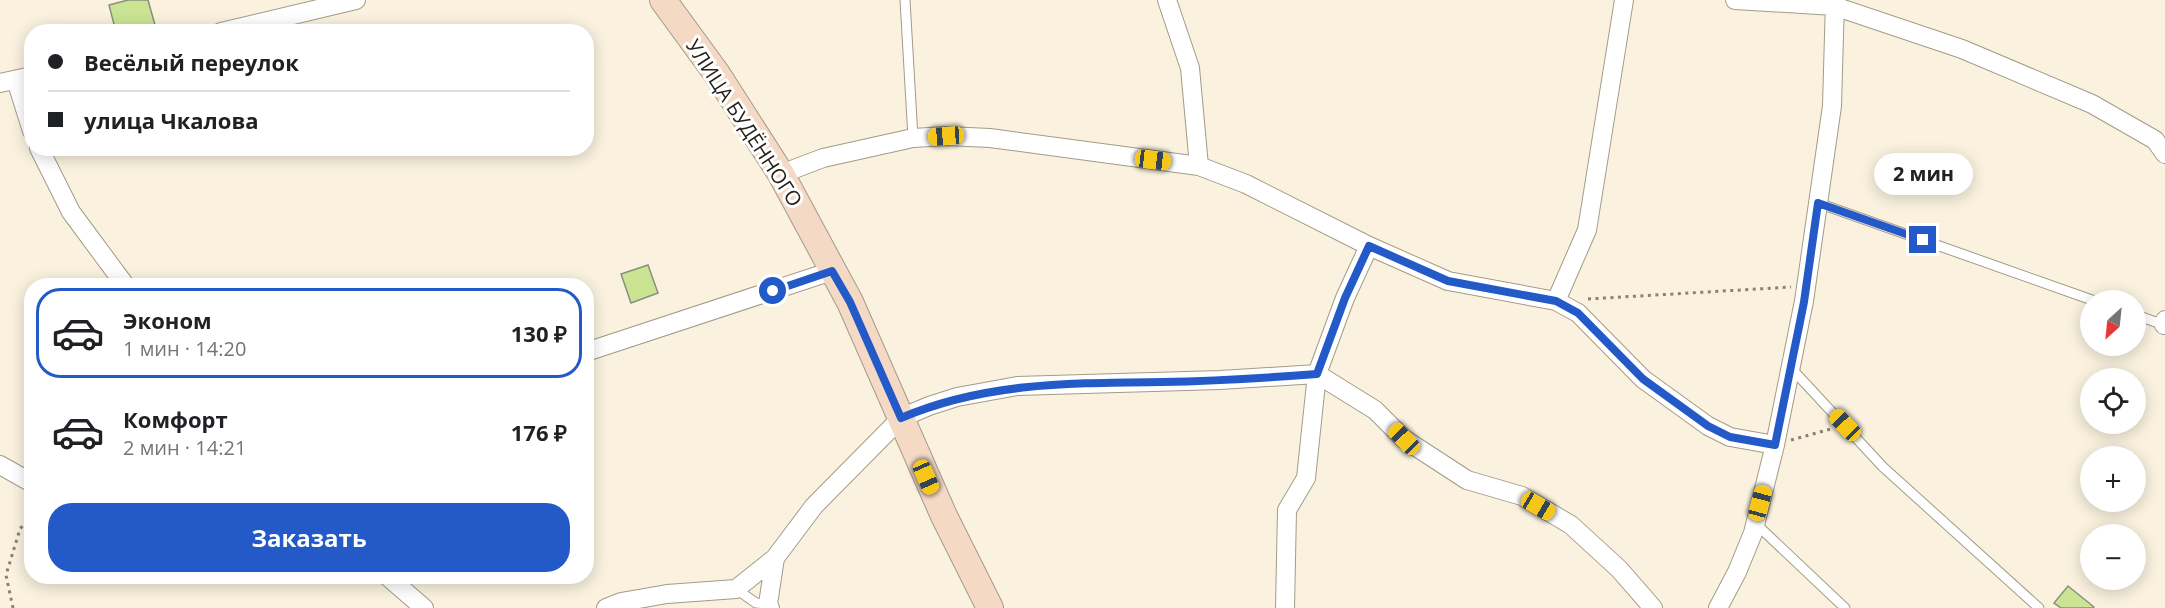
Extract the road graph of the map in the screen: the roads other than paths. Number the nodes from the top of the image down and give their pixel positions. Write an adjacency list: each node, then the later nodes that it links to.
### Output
1 (356, 0): 8 (street)
2 (663, 0): 15 (main road, УЛИЦА БУДЁННОГО)
3 (905, 0): 11 (lane)
4 (1167, 0): 14 (street)
5 (1624, 0): 21 (street)
6 (1735, 0): 7 (street)
7 (1835, 3): 12 (street); 16 (street)
8 (254, 24)
9 (16, 79): 10 (street)
10 (24, 105)
11 (913, 138): 14 (street); 15 (street)
12 (2165, 154)
13 (43, 156): 19 (street)
14 (1199, 166): 17 (street)
15 (781, 174): 18 (main road, УЛИЦА БУДЁННОГО)
16 (1818, 203): 20 (lane); 25 (street)
17 (1369, 246): 21 (street); 26 (street)
18 (832, 271): 24 (street); 27 (main road, УЛИЦА БУДЁННОГО)
19 (120, 278)
20 (2080, 296)
21 (1556, 301): 28 (street)
22 (2146, 318): 23 (lane)
23 (2164, 323)
24 (594, 349)
25 (1790, 367): 28 (street); 43 (lane)
26 (1317, 374): 27 (street); 39 (street); 40 (street)
27 (901, 418): 32 (street); 38 (main road, УЛИЦА БУДЁННОГО)
28 (1775, 445): 31 (street)
29 (0, 465): 30 (street)
30 (24, 479)
31 (1755, 523): 41 (street); 42 (lane)
32 (775, 558): 34 (street); 35 (street)
33 (396, 584): 36 (street)
34 (736, 589): 35 (lane); 37 (street)
35 (769, 606)
36 (424, 608)
37 (606, 608)
38 (990, 608)
39 (1285, 608)
40 (1653, 608)
41 (1718, 608)
42 (1845, 608)
43 (2039, 608)

